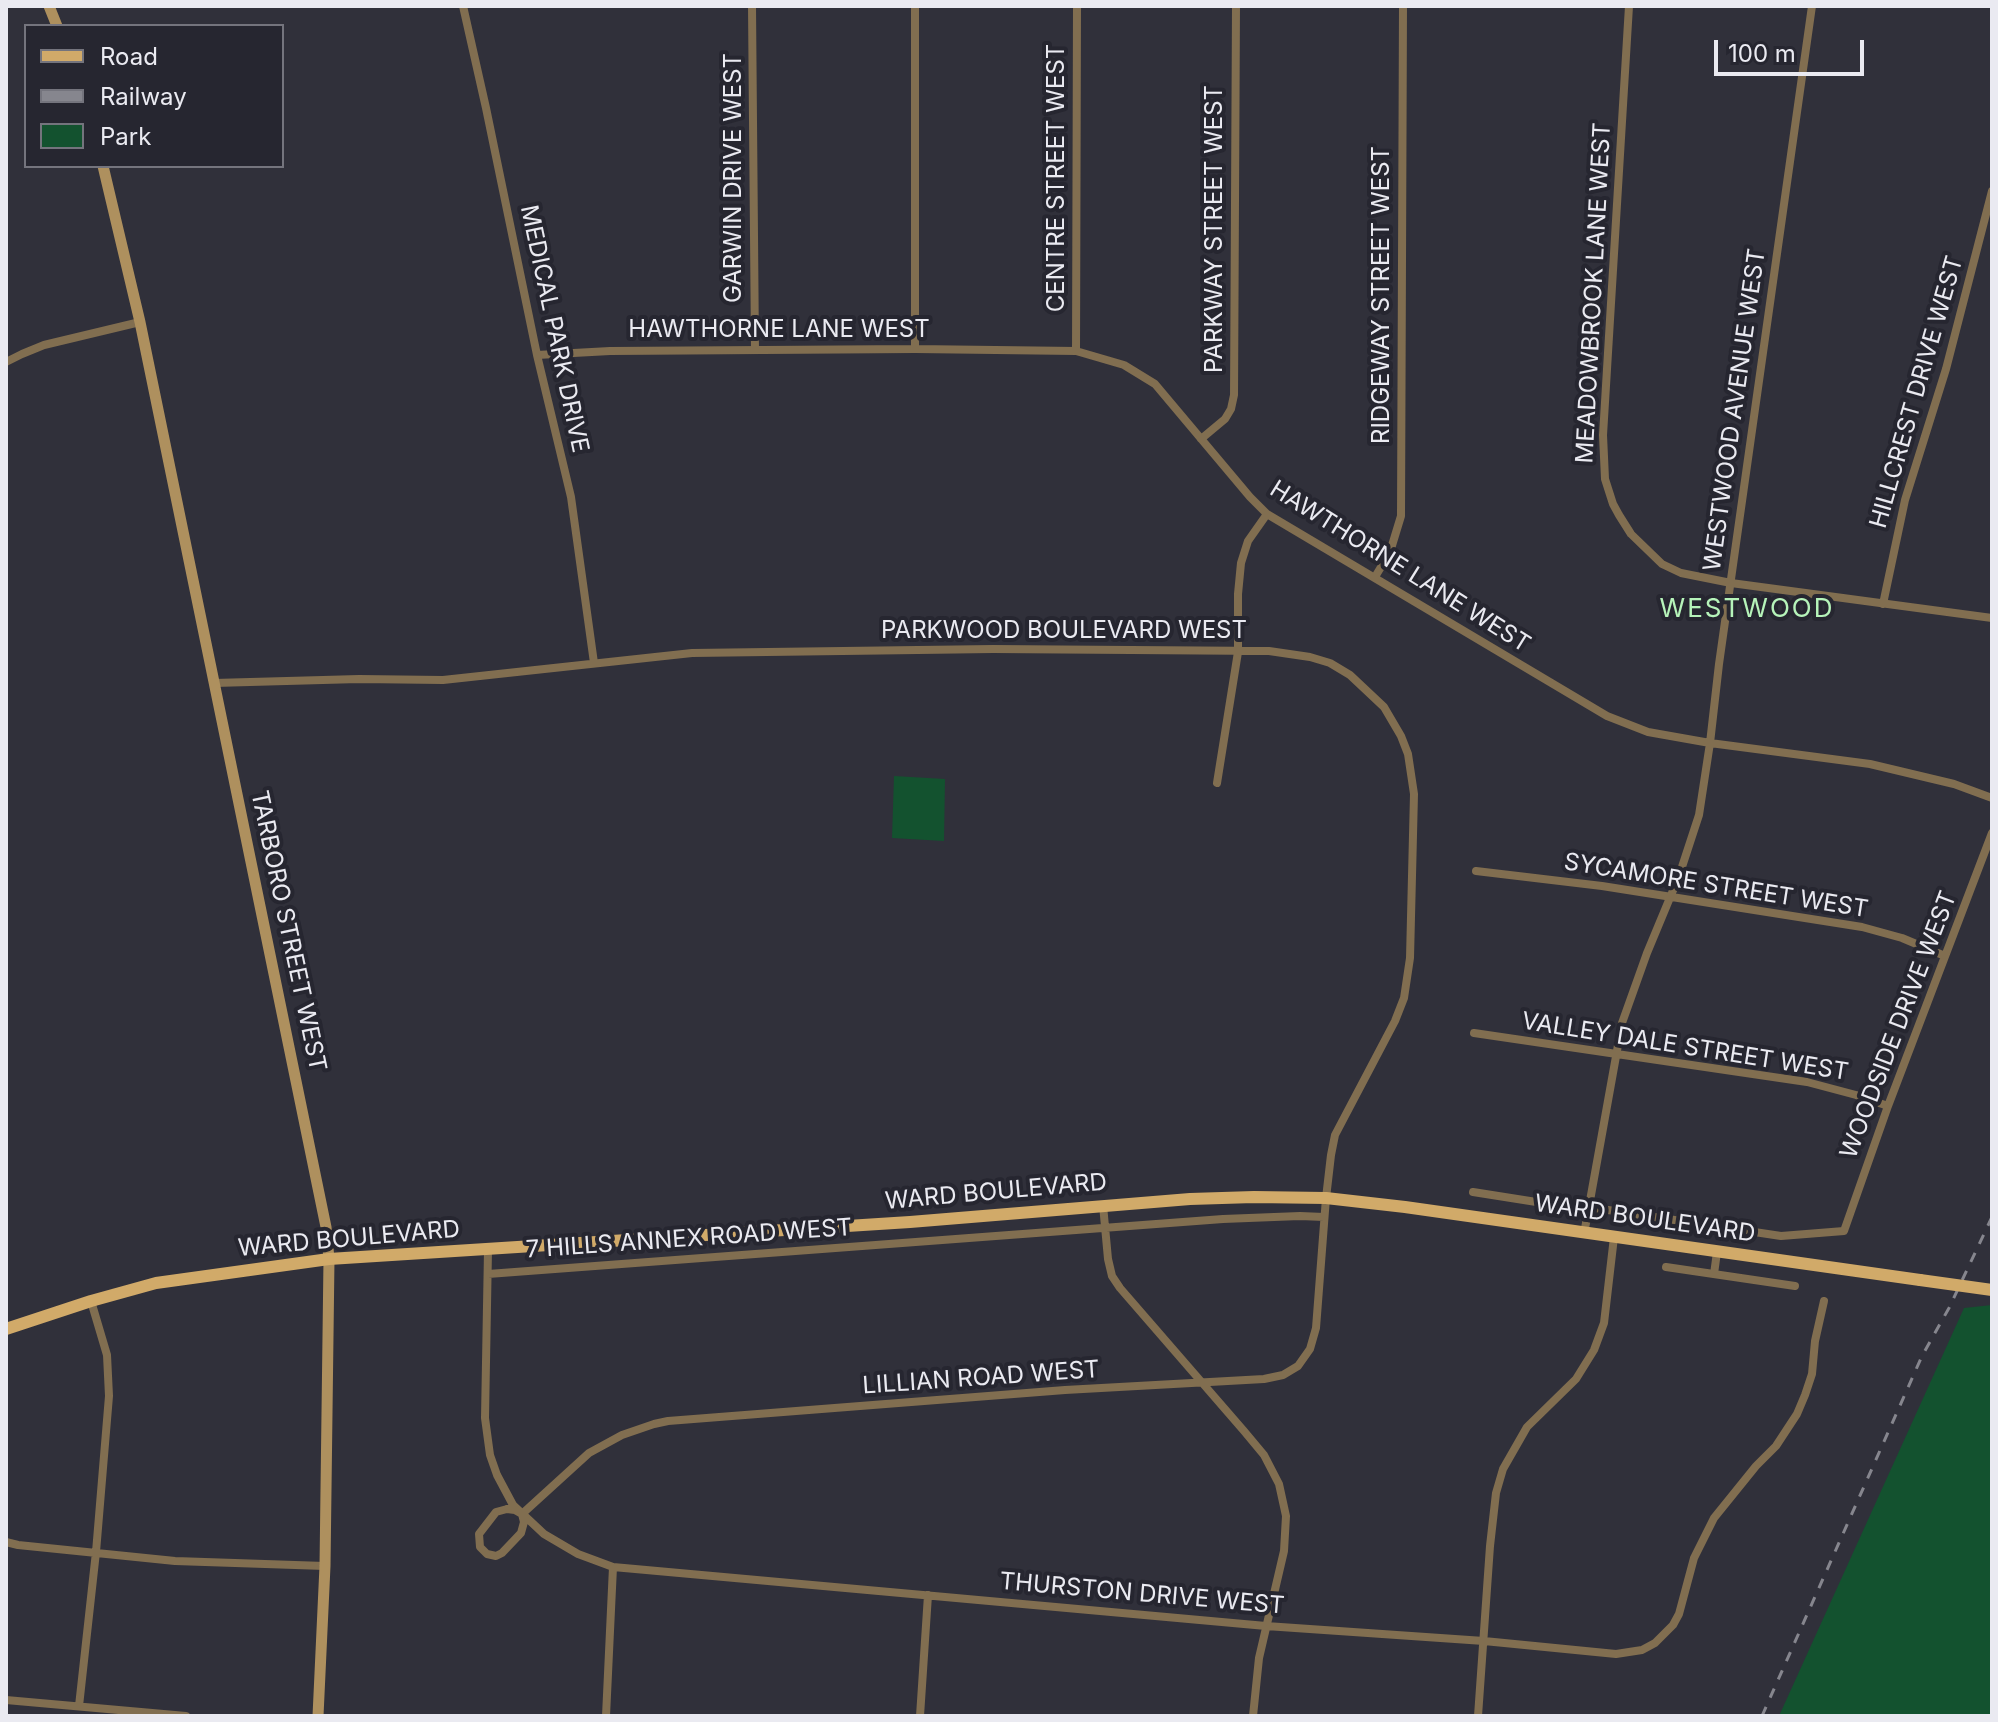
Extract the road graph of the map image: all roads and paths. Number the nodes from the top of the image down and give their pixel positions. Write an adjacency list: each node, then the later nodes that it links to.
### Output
1 (463, 6): 15 (street, MEDICAL PARK DRIVE)
2 (752, 6): 13 (street, GARWIN DRIVE WEST)
3 (915, 6): 12 (street)
4 (1077, 6): 14 (street, CENTRE STREET WEST)
5 (1236, 6): 17 (street, PARKWAY STREET WEST)
6 (1403, 6): 19 (street, RIDGEWAY STREET WEST)
7 (1629, 6): 20 (street, MEADOWBROOK LANE WEST)
8 (1812, 6): 20 (street, WESTWOOD AVENUE WEST)
9 (104, 168): 11 (main road, TARBORO STREET WEST)
10 (1992, 191): 21 (street, HILLCREST DRIVE WEST)
11 (140, 322): 16 (street); 25 (main road, TARBORO STREET WEST)
12 (915, 349): 13 (street, HAWTHORNE LANE WEST); 14 (street, HAWTHORNE LANE WEST)
13 (755, 350): 15 (street, HAWTHORNE LANE WEST)
14 (1076, 351): 17 (street, HAWTHORNE LANE WEST)
15 (537, 355): 24 (street, MEDICAL PARK DRIVE)
16 (6, 362)
17 (1201, 439): 18 (street, HAWTHORNE LANE WEST)
18 (1267, 514): 19 (street, HAWTHORNE LANE WEST); 23 (street)
19 (1375, 577): 26 (street, HAWTHORNE LANE WEST)
20 (1731, 583): 21 (street, MEADOWBROOK LANE WEST); 26 (street, WESTWOOD AVENUE WEST)
21 (1883, 604): 22 (street, MEADOWBROOK LANE WEST)
22 (1992, 618)
23 (1238, 652): 24 (street, PARKWOOD BOULEVARD WEST); 27 (street); 37 (street, PARKWOOD BOULEVARD WEST)
24 (594, 663): 25 (street, PARKWOOD BOULEVARD WEST)
25 (214, 683): 46 (main road, TARBORO STREET WEST)
26 (1710, 743): 28 (street, HAWTHORNE LANE WEST); 31 (street, WESTWOOD AVENUE WEST)
27 (1217, 783)
28 (1992, 798)
29 (1992, 833): 32 (street, WOODSIDE DRIVE WEST)
30 (1476, 871): 31 (street, SYCAMORE STREET WEST)
31 (1669, 898): 32 (street, SYCAMORE STREET WEST); 34 (street, WESTWOOD AVENUE WEST)
32 (1945, 956): 35 (street, WOODSIDE DRIVE WEST)
33 (1474, 1033): 34 (street, VALLEY DALE STREET WEST)
34 (1616, 1053): 35 (street, VALLEY DALE STREET WEST); 39 (street, WESTWOOD AVENUE WEST)
35 (1888, 1106): 39 (street, WOODSIDE DRIVE WEST)
36 (1473, 1192): 39 (street)
37 (1326, 1198): 38 (main road, WARD BOULEVARD); 40 (street, LILLIAN ROAD WEST); 42 (main road, WARD BOULEVARD)
38 (1103, 1205): 41 (street); 44 (main road, WARD BOULEVARD)
39 (1587, 1208): 42 (street, WESTWOOD AVENUE WEST)
40 (1324, 1217): 41 (street, 7 HILLS ANNEX ROAD WEST); 55 (street, LILLIAN ROAD WEST)
41 (1105, 1227): 48 (street, 7 HILLS ANNEX ROAD WEST); 55 (street)
42 (1584, 1234): 43 (main road, WARD BOULEVARD)
43 (1614, 1237): 45 (main road, WARD BOULEVARD); 63 (street)
44 (488, 1250): 46 (main road, WARD BOULEVARD); 48 (street, THURSTON DRIVE WEST)
45 (1717, 1252): 49 (street); 51 (main road, WARD BOULEVARD, bridge)
46 (329, 1259): 52 (main road, WARD BOULEVARD); 59 (main road, TARBORO STREET WEST)
47 (1666, 1267): 49 (street)
48 (488, 1274): 56 (street, THURSTON DRIVE WEST)
49 (1714, 1274): 50 (street)
50 (1795, 1286)
51 (1992, 1290)
52 (91, 1301): 54 (main road, WARD BOULEVARD); 58 (street)
53 (1824, 1301): 63 (street, THURSTON DRIVE WEST)
54 (6, 1329)
55 (1204, 1383): 56 (street, LILLIAN ROAD WEST); 62 (street)
56 (522, 1514): 56 (street); 60 (street, THURSTON DRIVE WEST)
57 (6, 1542): 58 (street)
58 (96, 1552): 59 (street); 65 (street)
59 (325, 1566): 67 (main road, TARBORO STREET WEST)
60 (613, 1567): 61 (street, THURSTON DRIVE WEST); 68 (street)
61 (928, 1595): 62 (street, THURSTON DRIVE WEST); 69 (street)
62 (1266, 1626): 63 (street, THURSTON DRIVE WEST); 70 (street)
63 (1484, 1641): 71 (street)
64 (6, 1700): 65 (street)
65 (79, 1706): 66 (street)
66 (186, 1716)
67 (318, 1716)
68 (606, 1716)
69 (920, 1716)
70 (1253, 1716)
71 (1478, 1716)

